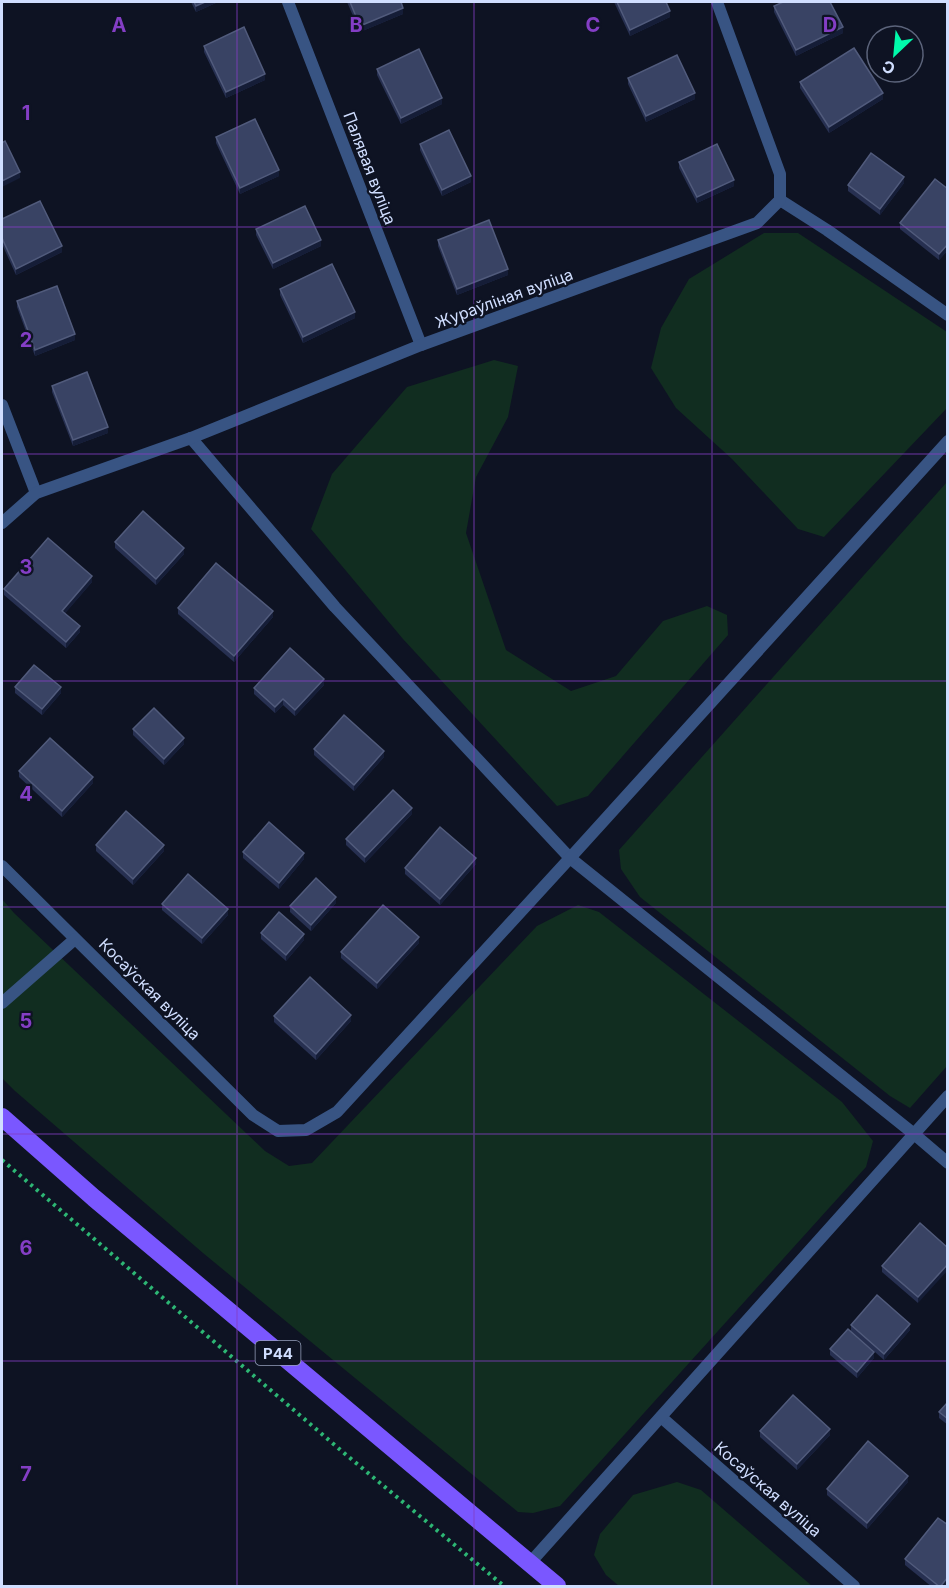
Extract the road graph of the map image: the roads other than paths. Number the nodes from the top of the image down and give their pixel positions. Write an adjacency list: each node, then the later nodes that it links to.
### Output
1 (288, 2): 5 (street, Палявая вуліца)
2 (717, 2): 3 (street)
3 (780, 200): 4 (street); 5 (street, Жураўліная вуліца)
4 (948, 315)
5 (421, 345): 7 (street, Жураўліная вуліца)
6 (2, 405): 9 (street)
7 (191, 438): 9 (street, Жураўліная вуліца); 11 (street)
8 (948, 441): 11 (street)
9 (36, 493): 10 (street)
10 (2, 523)
11 (570, 858): 13 (street, Косаўская вуліца); 17 (street)
12 (2, 866): 13 (street, Косаўская вуліца)
13 (75, 939): 14 (street)
14 (2, 1003)
15 (948, 1096): 17 (street)
16 (2, 1117): 20 (main road, Р44)
17 (914, 1134): 18 (street); 19 (street)
18 (948, 1163)
19 (661, 1417): 20 (street); 22 (street, Косаўская вуліца)
20 (529, 1564): 21 (main road, Р44)
21 (557, 1587)
22 (854, 1587)

